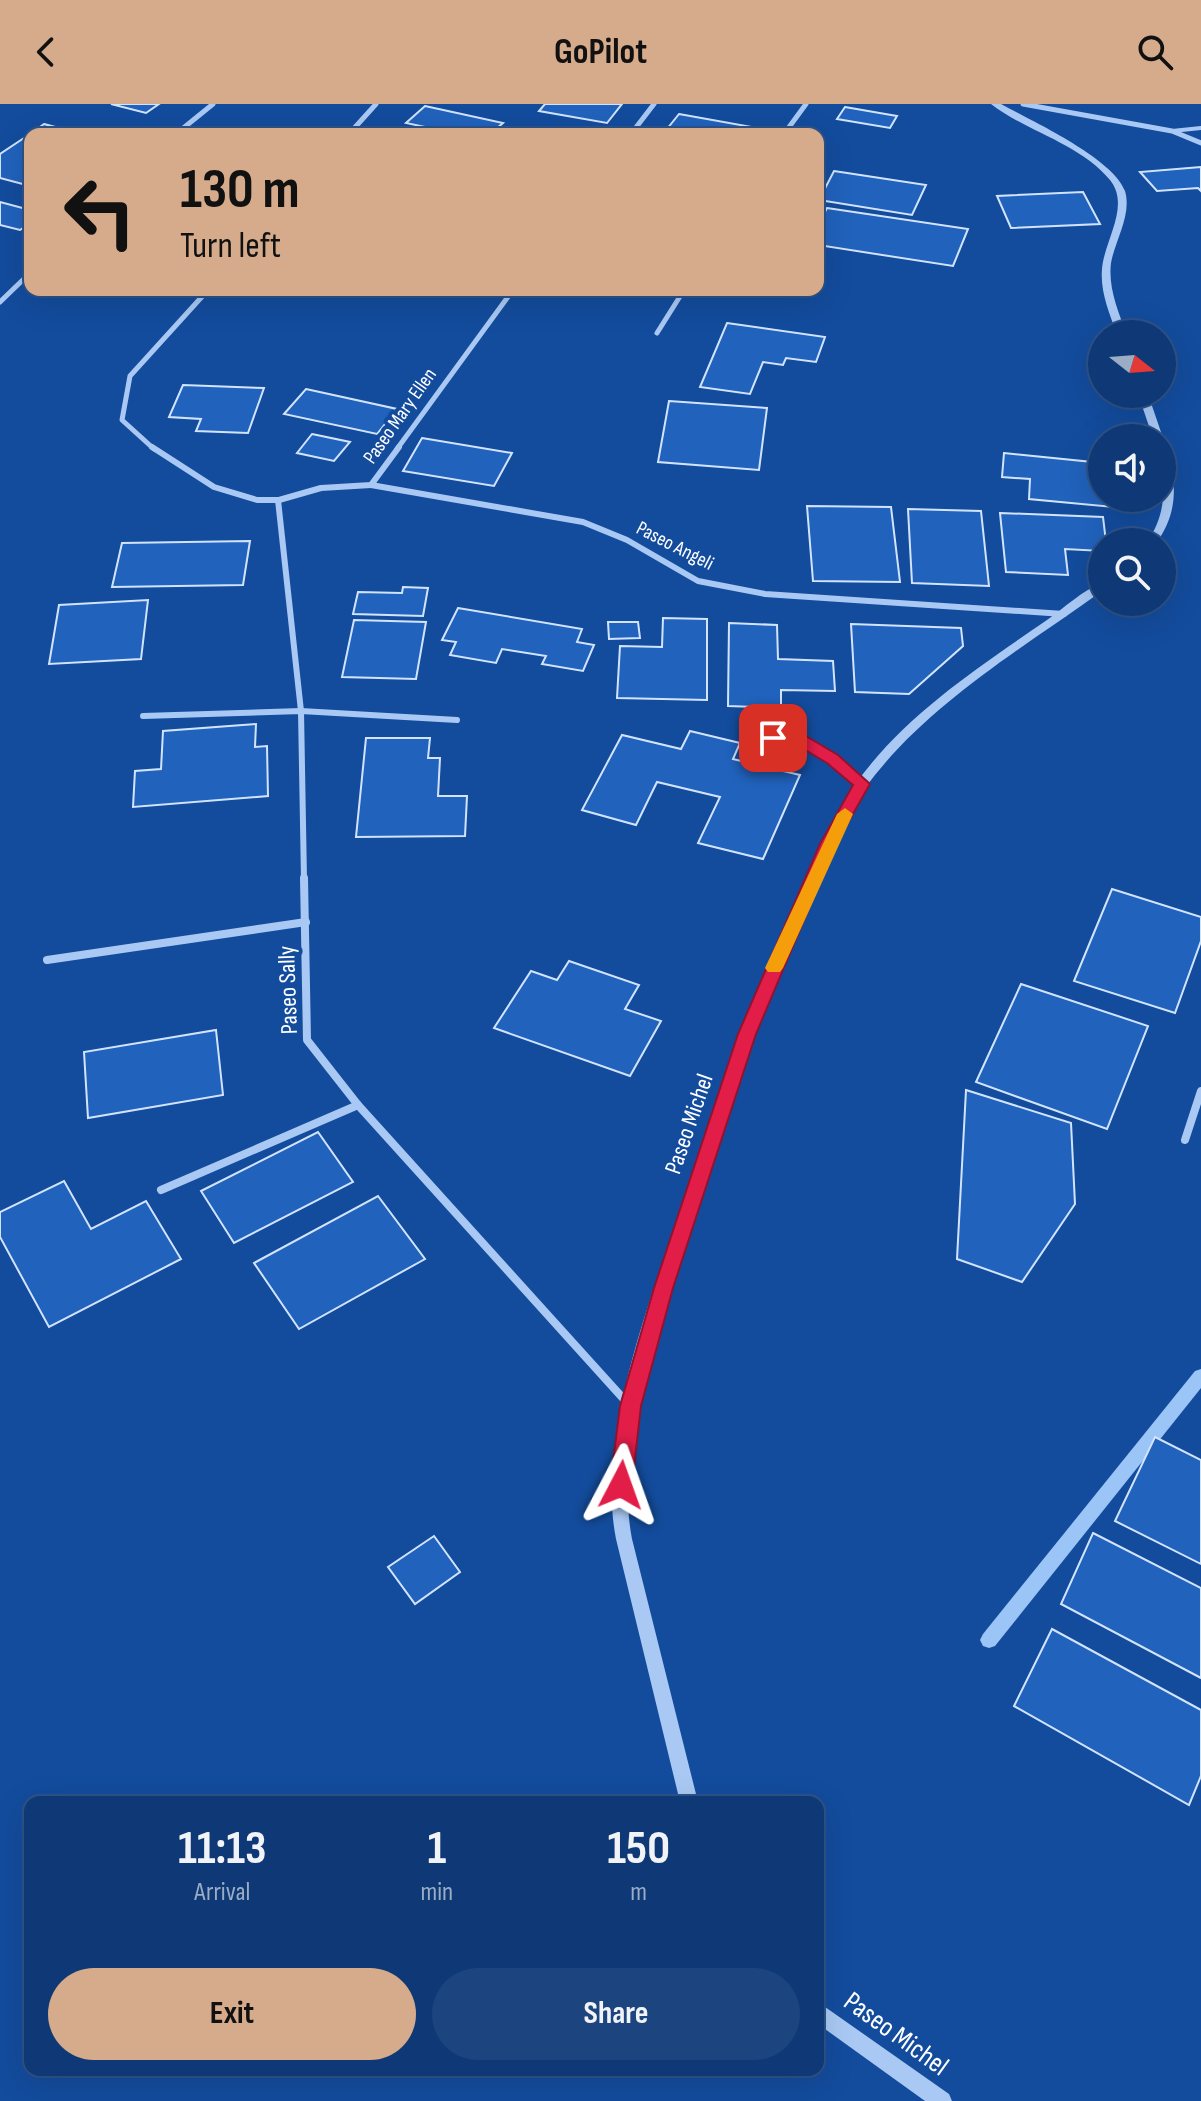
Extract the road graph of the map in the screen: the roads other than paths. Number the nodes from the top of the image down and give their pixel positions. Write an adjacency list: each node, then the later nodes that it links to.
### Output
1 (213, 104): 7 (street)
2 (376, 104): 8 (street)
3 (654, 104): 9 (street)
4 (806, 104): 10 (street)
5 (995, 104): 19 (street)
6 (1023, 104): 12 (street)
7 (183, 128)
8 (354, 128)
9 (636, 128)
10 (788, 128)
11 (1201, 128): 12 (lane)
12 (1172, 131): 13 (street)
13 (1201, 143)
14 (24, 279): 18 (street)
15 (203, 296): 22 (street)
16 (509, 296): 21 (street, Paseo Mary Ellen)
17 (680, 296): 20 (street)
18 (0, 302)
19 (1118, 320)
20 (657, 333)
21 (371, 485): 22 (street, Paseo Mary Ellen); 24 (street, Paseo Angeli)
22 (278, 500): 25 (street, Paseo Sally)
23 (1088, 596): 24 (street, Paseo Michel)
24 (1064, 614): 29 (street, Paseo Michel)
25 (301, 711): 26 (street); 27 (street); 30 (street, Paseo Sally)
26 (143, 716)
27 (457, 720)
28 (746, 737): 29 (lane)
29 (862, 784): 36 (street, Paseo Michel)
30 (306, 922): 31 (street); 33 (street, Paseo Sally)
31 (47, 960)
32 (1201, 1091): 34 (street)
33 (358, 1105): 35 (street); 36 (street, Paseo Sally)
34 (1185, 1140)
35 (161, 1190)
36 (631, 1406): 37 (street, Paseo Michel)
37 (687, 1796)
38 (824, 2016): 39 (street, Paseo Michel)
39 (942, 2101)

